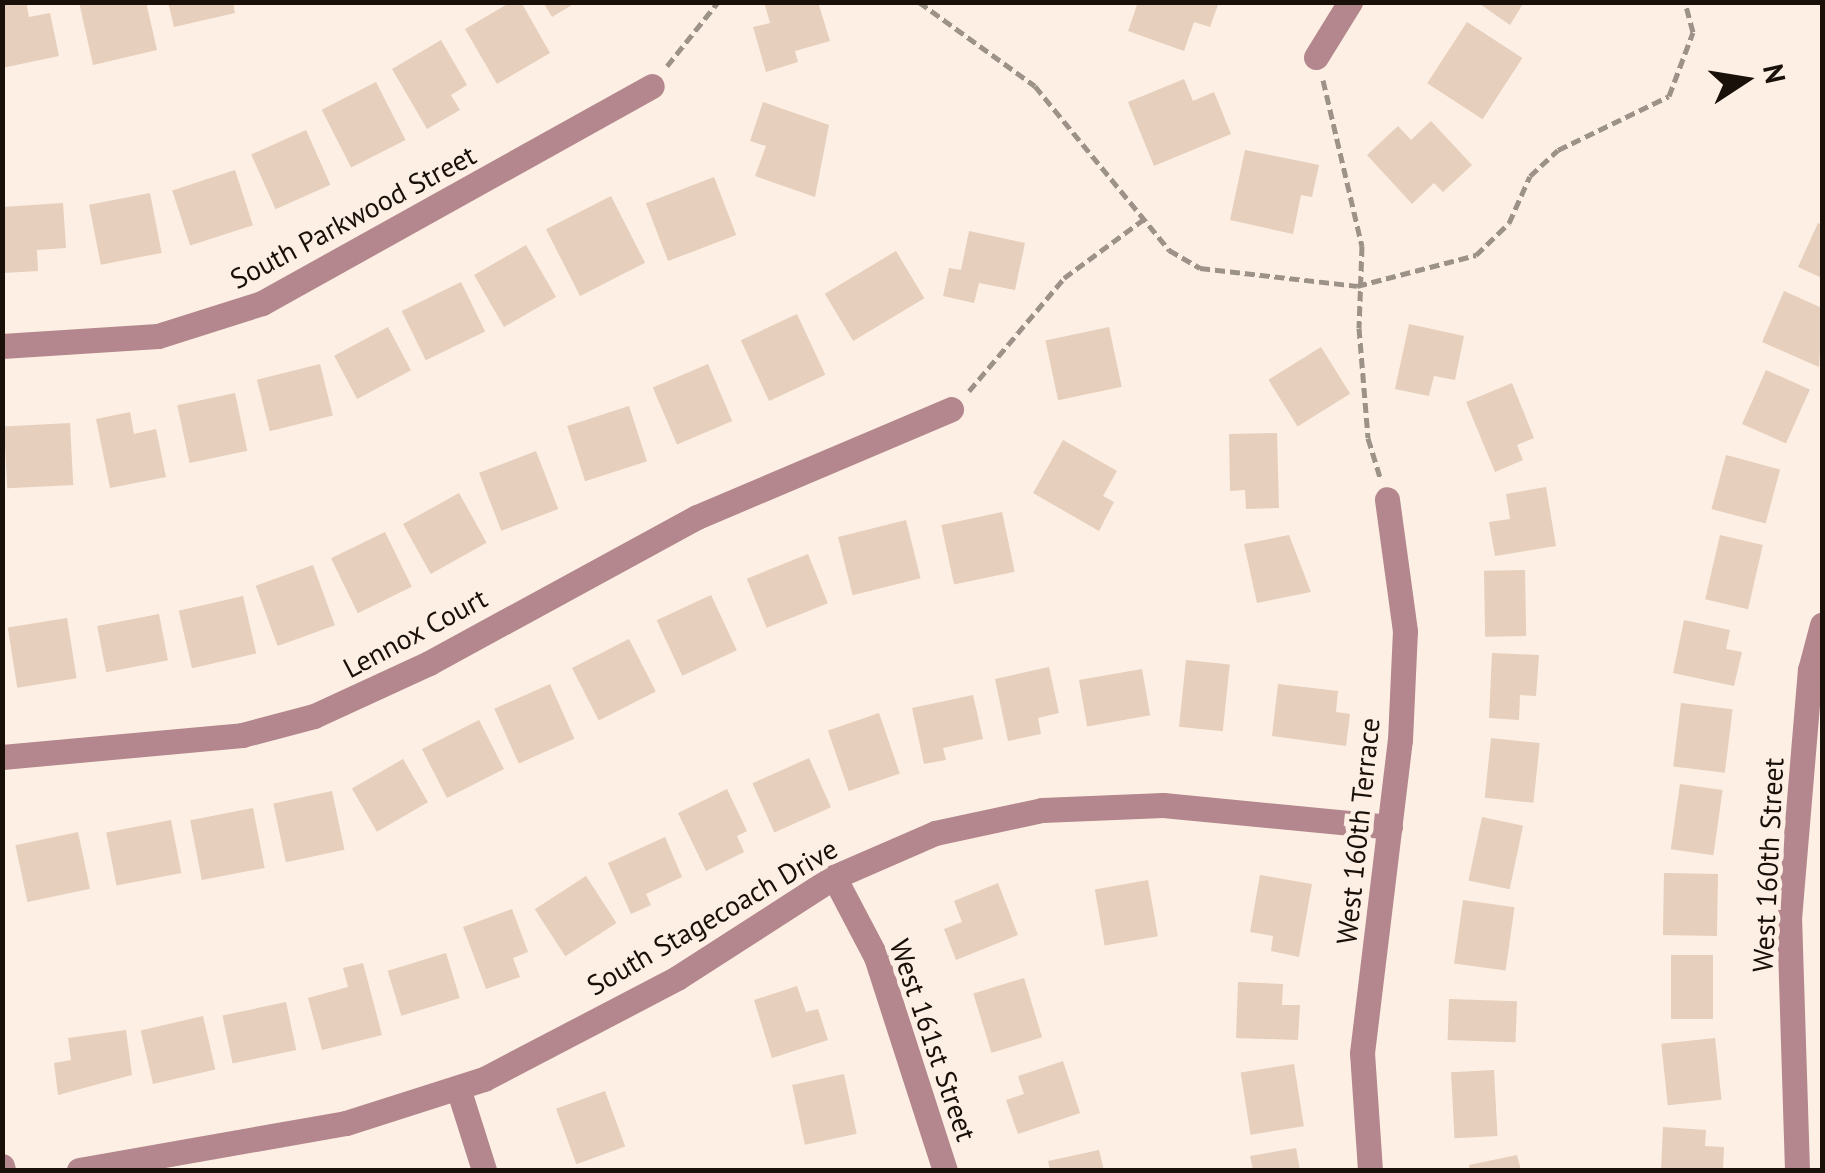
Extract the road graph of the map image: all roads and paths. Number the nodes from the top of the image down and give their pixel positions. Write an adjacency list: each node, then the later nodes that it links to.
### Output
1 (718, 2): 6 (path)
2 (919, 2): 7 (path)
3 (1350, 2): 5 (street)
4 (1685, 2): 8 (path)
5 (1316, 57): 8 (path)
6 (652, 86): 9 (street, South Parkwood Street)
7 (1144, 219): 8 (path); 10 (path)
8 (1365, 283): 11 (path)
9 (2, 346)
10 (951, 409): 13 (street, Lennox Court)
11 (1387, 499): 14 (street, West 160th Terrace)
12 (1822, 625): 21 (street, West 160th Street)
13 (2, 757)
14 (1390, 827): 15 (street, South Stagecoach Drive); 20 (street, West 160th Terrace)
15 (834, 877): 16 (street, South Stagecoach Drive); 19 (street, West 161st Street)
16 (458, 1088): 17 (street, South Stagecoach Drive); 18 (street)
17 (79, 1170)
18 (484, 1170)
19 (945, 1170)
20 (1370, 1170)
21 (1797, 1170)

